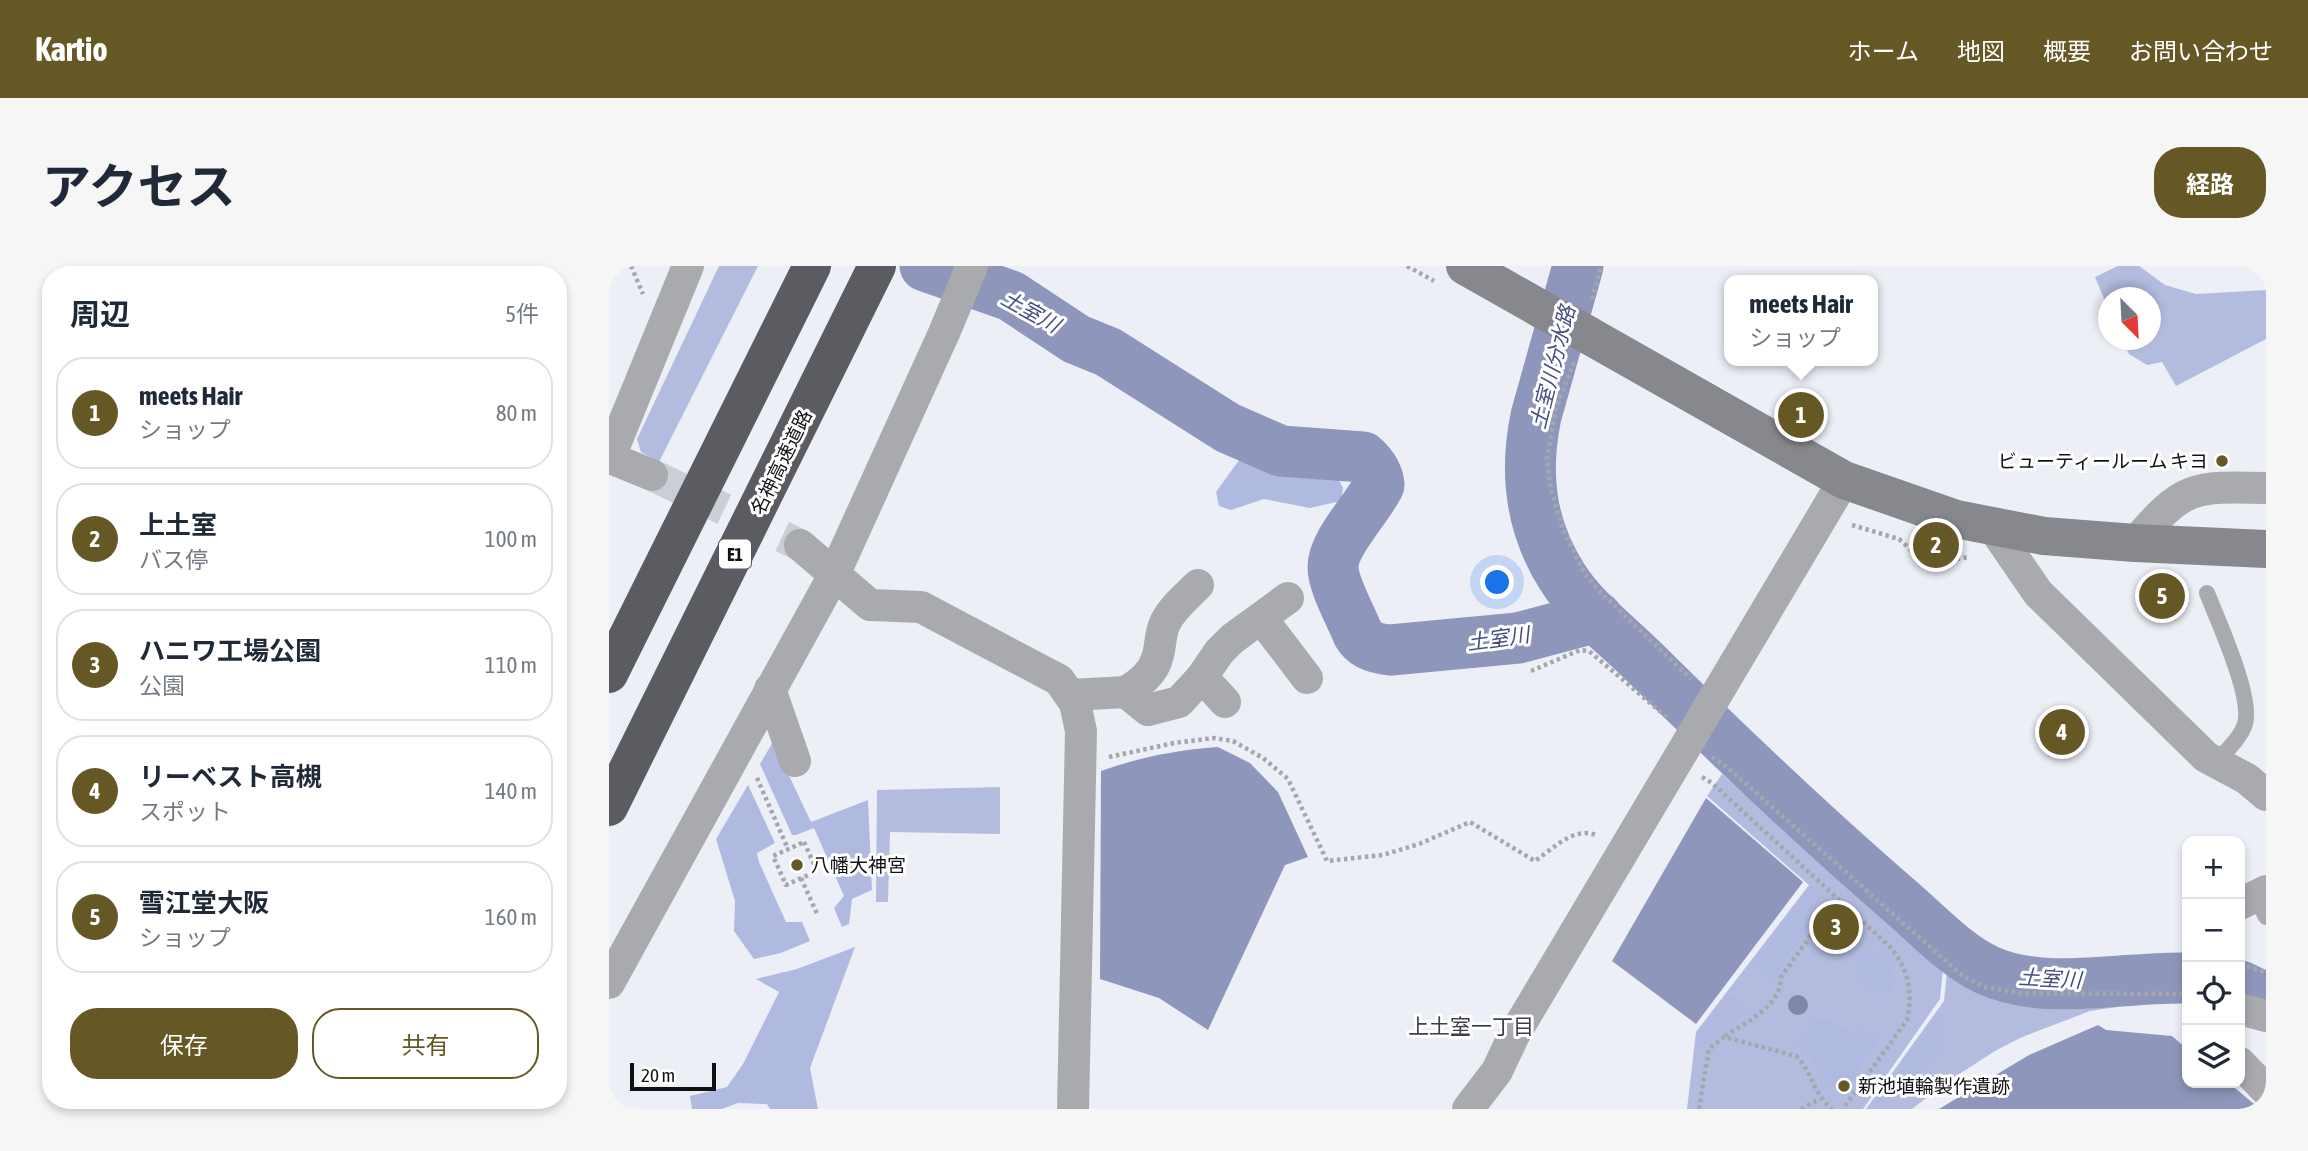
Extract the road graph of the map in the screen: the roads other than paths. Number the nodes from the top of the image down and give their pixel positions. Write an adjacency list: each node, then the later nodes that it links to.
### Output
1 (688, 266): 6 (street)
2 (877, 266): 29 (highway, 名神高速道路 / E1)
3 (972, 266): 14 (street)
4 (1465, 266): 8 (street, bridge)
5 (809, 273): 19 (highway)
6 (609, 458): 7 (street)
7 (652, 475)
8 (1844, 480): 10 (street); 36 (street)
9 (2266, 488): 11 (street)
10 (1992, 526): 11 (street); 27 (street)
11 (2135, 543): 13 (street)
12 (800, 545): 14 (street)
13 (2266, 549)
14 (834, 575): 22 (street); 24 (street)
15 (1180, 591): 23 (street)
16 (2207, 593): 27 (lane)
17 (1288, 598): 18 (street)
18 (1262, 620): 20 (street); 21 (street)
19 (609, 674)
20 (1202, 677): 23 (street); 25 (street)
21 (1307, 678)
22 (770, 689): 26 (street); 30 (street)
23 (1126, 692): 24 (street)
24 (1071, 695): 35 (street)
25 (1225, 702)
26 (795, 761)
27 (2215, 763): 28 (street)
28 (2266, 794)
29 (609, 807)
30 (609, 983)
31 (2245, 1010): 32 (street)
32 (2266, 1016)
33 (2245, 1068): 34 (street)
34 (2266, 1090)
35 (1073, 1109)
36 (1468, 1109)

